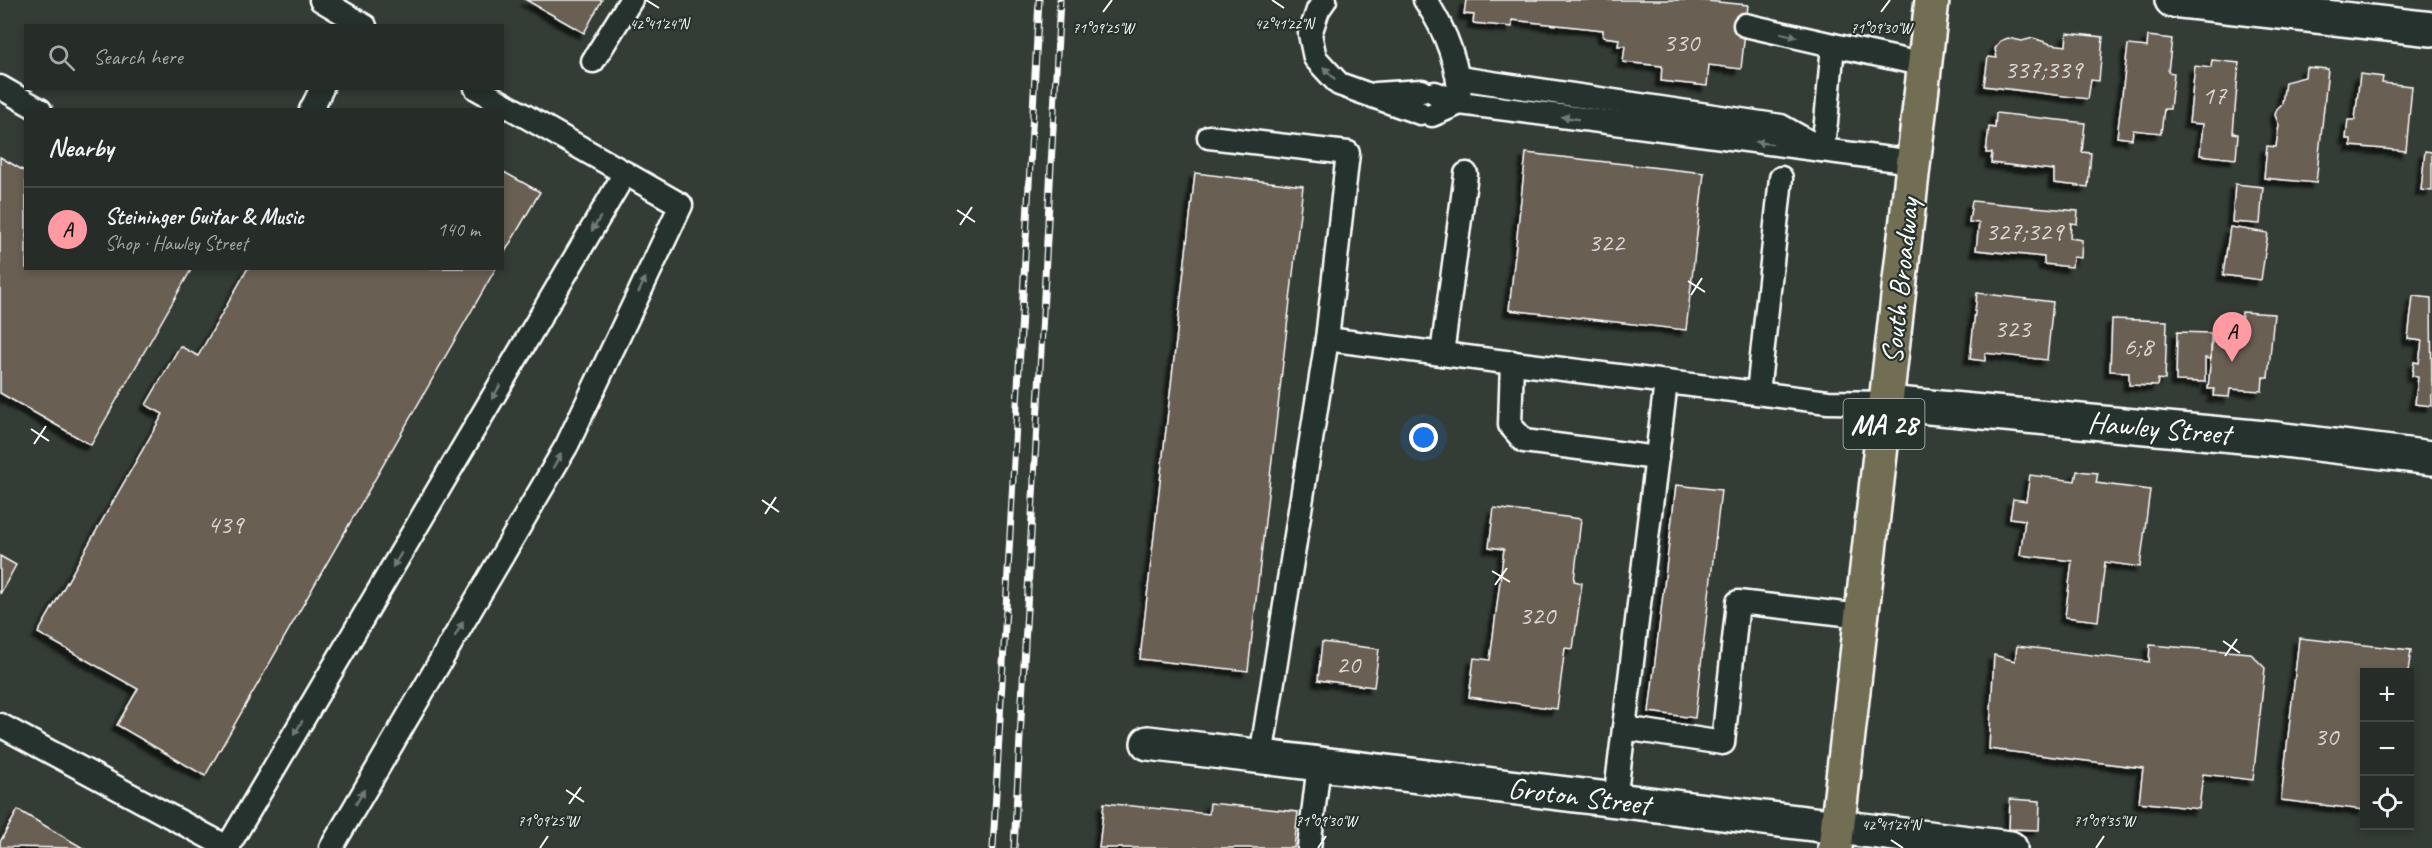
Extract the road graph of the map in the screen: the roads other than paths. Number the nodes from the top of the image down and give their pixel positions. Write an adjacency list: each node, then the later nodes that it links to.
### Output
1 (321, 0): 7 (lane)
2 (631, 0): 11 (lane)
3 (1325, 0): 17 (lane, one-way to 3)
4 (1425, 0): 13 (lane)
5 (1932, 0): 12 (main road, South Broadway / MA 28)
6 (2172, 0): 9 (street)
7 (360, 24)
8 (1745, 25): 10 (lane, one-way to 10)
9 (2432, 29)
10 (1833, 45): 12 (lane); 21 (lane)
11 (593, 61)
12 (1925, 65): 22 (main road, South Broadway / MA 28)
13 (1459, 78): 17 (lane); 21 (lane)
14 (0, 87): 18 (lane)
15 (321, 90): 19 (lane)
16 (479, 90): 23 (lane)
17 (1460, 103): 21 (lane, one-way to 17)
18 (37, 108)
19 (312, 108)
20 (1209, 137): 26 (lane)
21 (1822, 150): 22 (lane)
22 (1913, 162): 31 (main road, South Broadway / MA 28)
23 (625, 174): 42 (lane, one-way to 42); 43 (lane, one-way to 23)
24 (1466, 174): 27 (lane)
25 (1781, 178): 30 (lane)
26 (1327, 339): 27 (lane); 38 (lane)
27 (1442, 354): 28 (lane)
28 (1512, 363): 29 (lane); 32 (lane)
29 (1666, 382): 30 (lane); 32 (lane)
30 (1758, 393): 31 (lane)
31 (1886, 403): 33 (street, Hawley Street); 34 (main road, South Broadway / MA 28)
32 (1657, 458): 36 (lane)
33 (2432, 458)
34 (1862, 615): 36 (lane); 41 (main road, South Broadway / MA 28)
35 (0, 725): 42 (lane)
36 (1623, 728): 40 (lane)
37 (1148, 743): 38 (street, Groton Street)
38 (1262, 757): 39 (street, Groton Street)
39 (1319, 764): 40 (street, Groton Street); 44 (lane)
40 (1615, 800): 41 (street, Groton Street)
41 (1836, 837): 45 (street, Groton Street)
42 (228, 848)
43 (331, 848)
44 (1309, 848)
45 (2010, 848)

